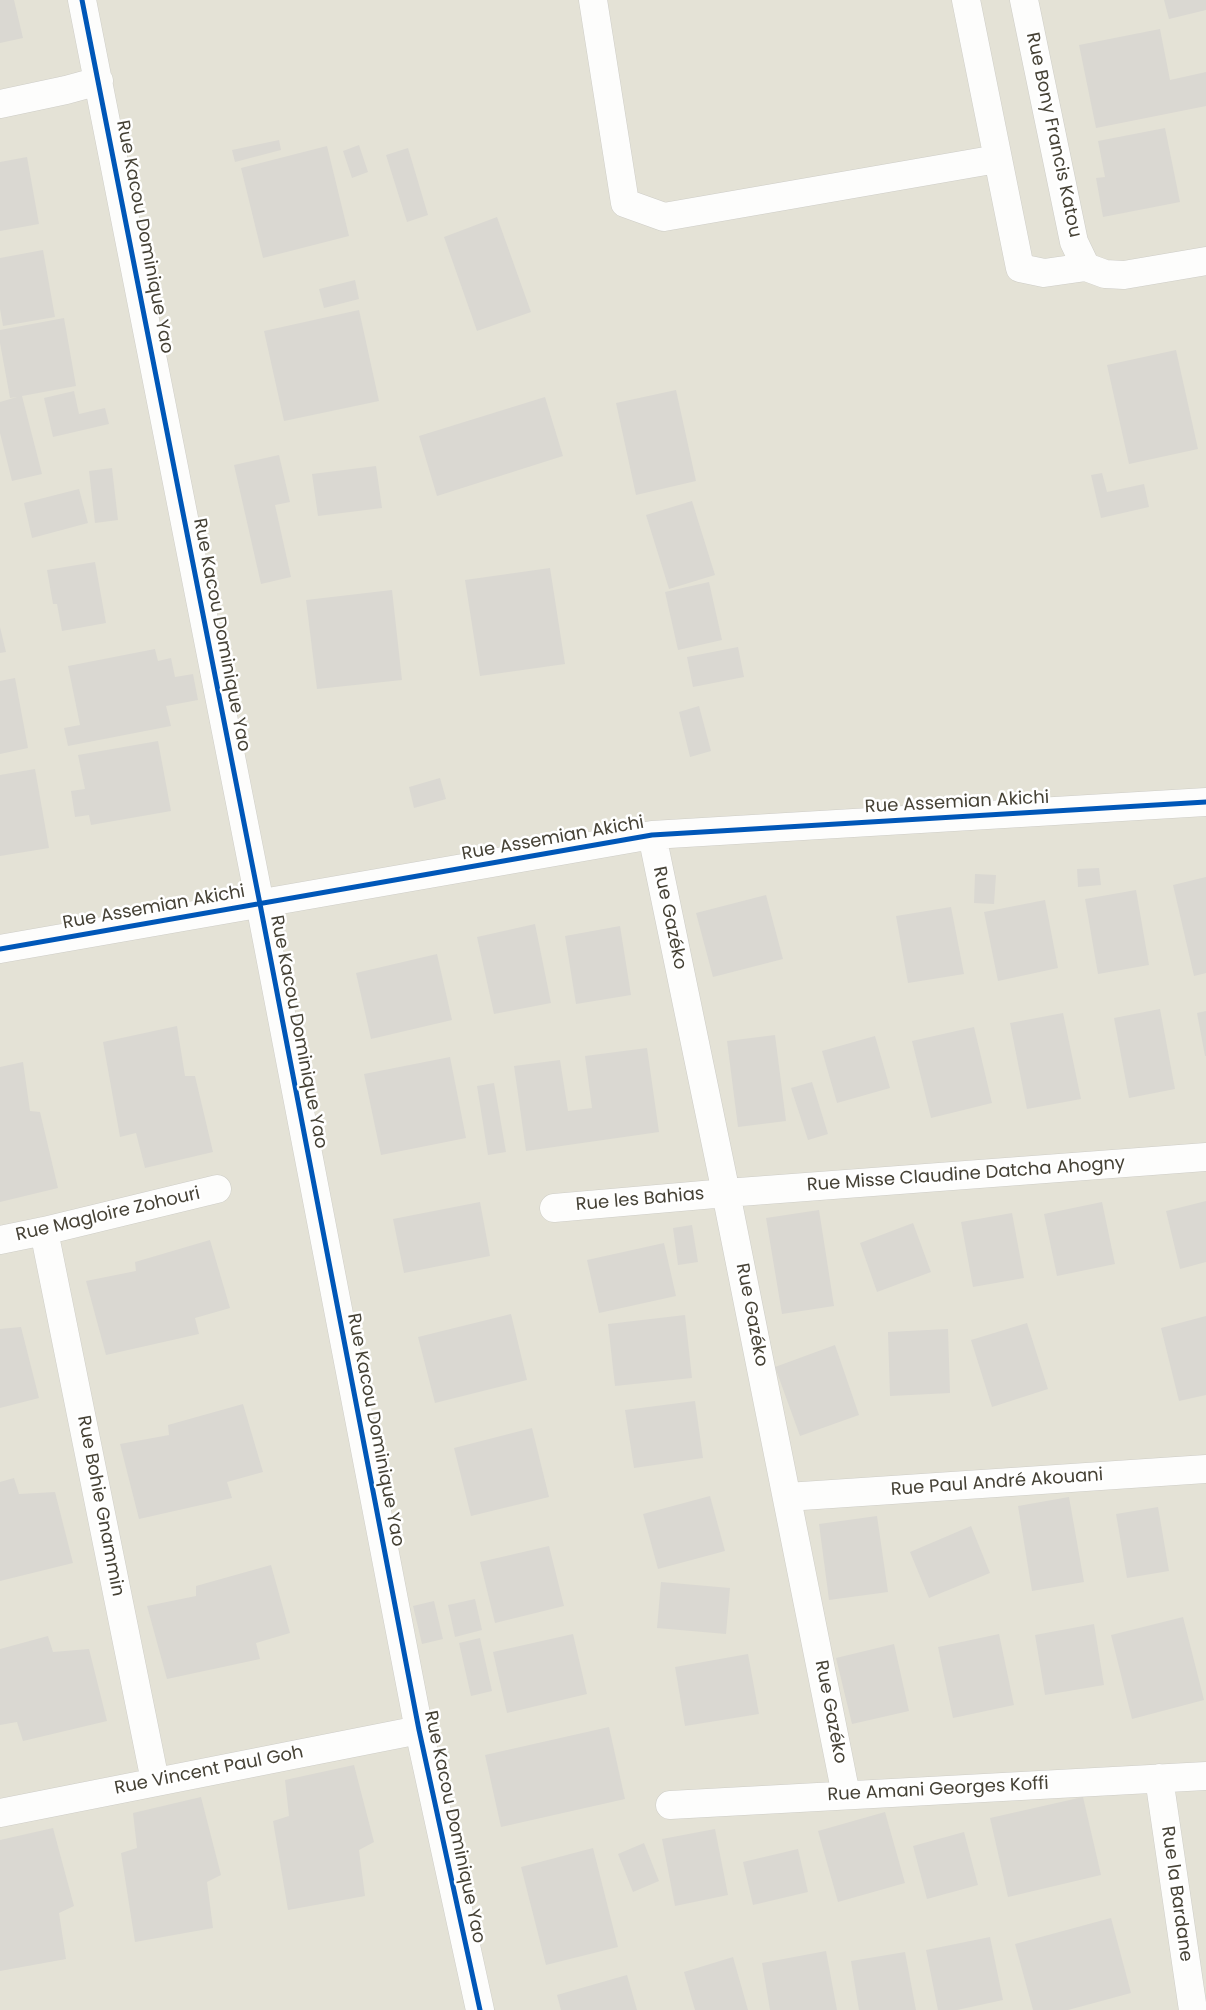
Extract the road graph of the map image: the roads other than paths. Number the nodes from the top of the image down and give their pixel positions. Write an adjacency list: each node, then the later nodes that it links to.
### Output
1 (82, 0): 5 (street, Rue Kacou Dominique Yao)
2 (592, 0): 7 (street)
3 (966, 0): 7 (street)
4 (1024, 0): 9 (street, Rue Bony Francis Katou)
5 (99, 82): 6 (street); 12 (street, Rue Kacou Dominique Yao)
6 (0, 104)
7 (997, 160): 9 (street)
8 (1206, 261): 9 (street)
9 (1086, 267)
10 (1206, 802): 11 (street, Rue Assemian Akichi)
11 (652, 835): 12 (street, Rue Assemian Akichi); 16 (street, Rue Gazéko)
12 (260, 904): 13 (street, Rue Assemian Akichi); 22 (street, Rue Kacou Dominique Yao)
13 (0, 949)
14 (1206, 1157): 16 (street, Rue Misse Claudine Datcha Ahogny)
15 (217, 1189): 18 (street, Rue Magloire Zohouri)
16 (726, 1193): 17 (street, Rue les Bahias); 21 (street, Rue Gazéko)
17 (554, 1208)
18 (44, 1231): 19 (street, Rue Magloire Zohouri); 25 (street, Rue Bohie Gnammin)
19 (0, 1240)
20 (1206, 1469): 21 (street, Rue Paul André Akouani)
21 (787, 1497): 26 (street, Rue Gazéko)
22 (419, 1730): 25 (street, Rue Vincent Paul Goh); 29 (street, Rue Kacou Dominique Yao)
23 (1206, 1776): 24 (street, Rue Amani Georges Koffi)
24 (1159, 1778): 26 (street, Rue Amani Georges Koffi); 30 (street, Rue la Bardane)
25 (155, 1781): 28 (street, Rue Vincent Paul Goh)
26 (846, 1795): 27 (street, Rue Amani Georges Koffi)
27 (670, 1805)
28 (0, 1813)
29 (480, 2010)
30 (1193, 2010)

